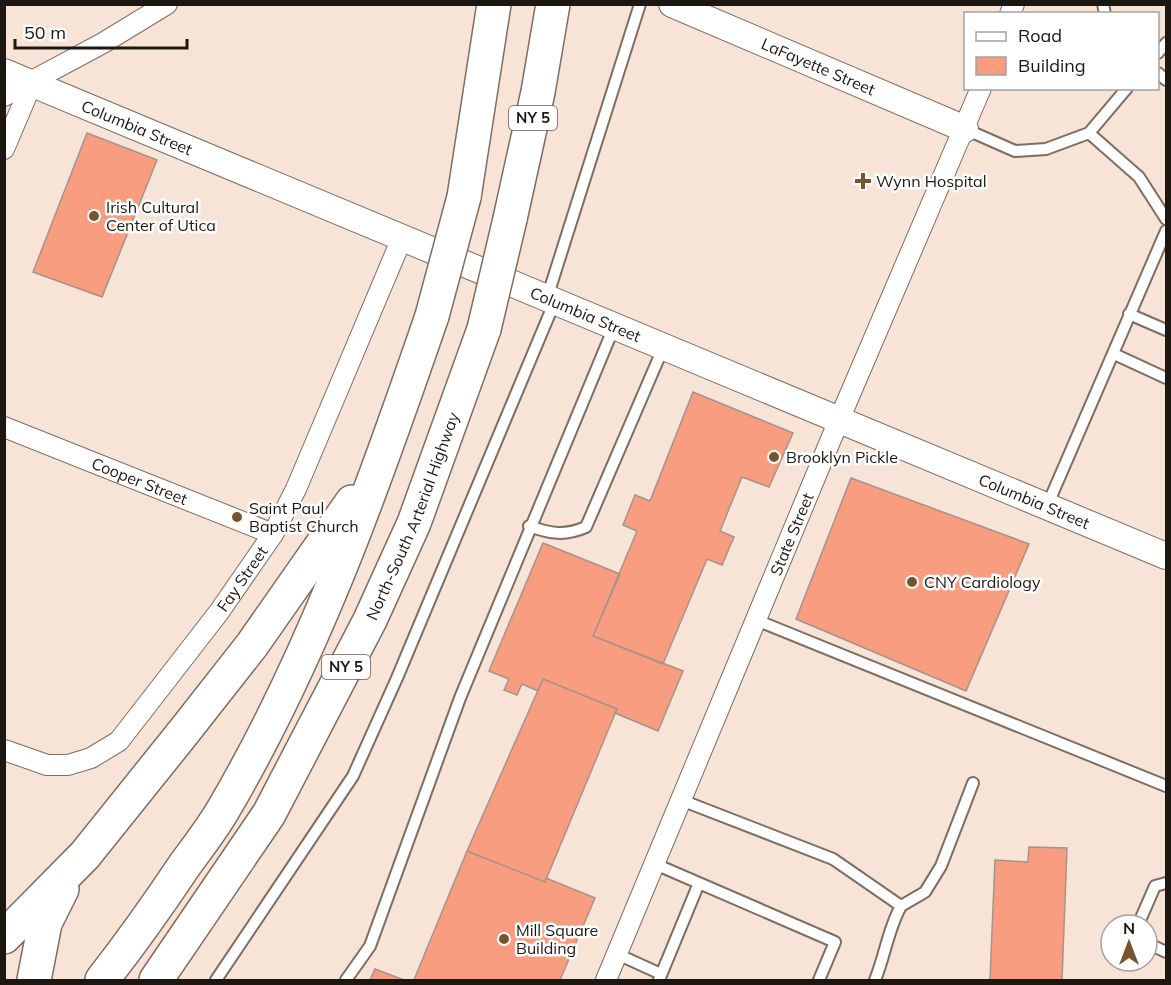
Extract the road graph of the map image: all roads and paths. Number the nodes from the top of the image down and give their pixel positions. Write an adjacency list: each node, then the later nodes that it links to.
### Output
1 (167, 4): 7 (street)
2 (494, 4): 26 (highway, NY 5, bridge)
3 (640, 4): 17 (lane)
4 (672, 4): 11 (street, LaFayette Street)
5 (552, 10): 45 (highway, North-South Arterial Highway / NY 5, bridge)
6 (4, 72): 7 (street, Columbia Street)
7 (32, 83): 10 (street); 13 (street); 16 (street, Columbia Street)
8 (980, 90): 11 (street, State Street)
9 (1125, 90): 12 (lane)
10 (4, 96)
11 (965, 129): 12 (lane); 24 (street, State Street)
12 (1089, 133): 14 (lane)
13 (4, 149)
14 (1167, 219)
15 (1167, 231): 18 (lane)
16 (402, 238): 17 (street, Columbia Street); 29 (street, Fay Street)
17 (551, 300): 19 (street, Columbia Street); 48 (lane)
18 (1129, 314): 20 (lane); 22 (lane)
19 (614, 326): 21 (street, Columbia Street); 28 (lane)
20 (1167, 330)
21 (663, 346): 24 (street, Columbia Street); 28 (lane)
22 (1114, 354): 23 (lane); 27 (lane)
23 (1167, 378)
24 (839, 420): 27 (street, Columbia Street); 31 (street, State Street)
25 (4, 427): 29 (street, Cooper Street)
26 (382, 462): 36 (highway); 47 (highway, NY 5)
27 (1047, 506): 30 (street, Columbia Street)
28 (529, 526): 49 (lane)
29 (273, 534): 32 (street, Fay Street)
30 (1167, 556)
31 (756, 620): 34 (lane); 35 (street, State Street)
32 (14, 754)
33 (973, 783): 40 (lane)
34 (1167, 786)
35 (681, 800): 37 (street, State Street); 40 (lane)
36 (85, 855): 42 (highway); 46 (highway)
37 (654, 864): 38 (lane); 43 (street, State Street)
38 (699, 883): 44 (lane); 51 (lane)
39 (1167, 883): 41 (lane)
40 (901, 906): 52 (lane)
41 (1143, 913)
42 (4, 937)
43 (617, 954): 44 (lane); 50 (street, State Street)
44 (660, 977)
45 (156, 980)
46 (34, 981)
47 (102, 981)
48 (216, 981)
49 (346, 981)
50 (606, 981)
51 (819, 981)
52 (875, 981)

